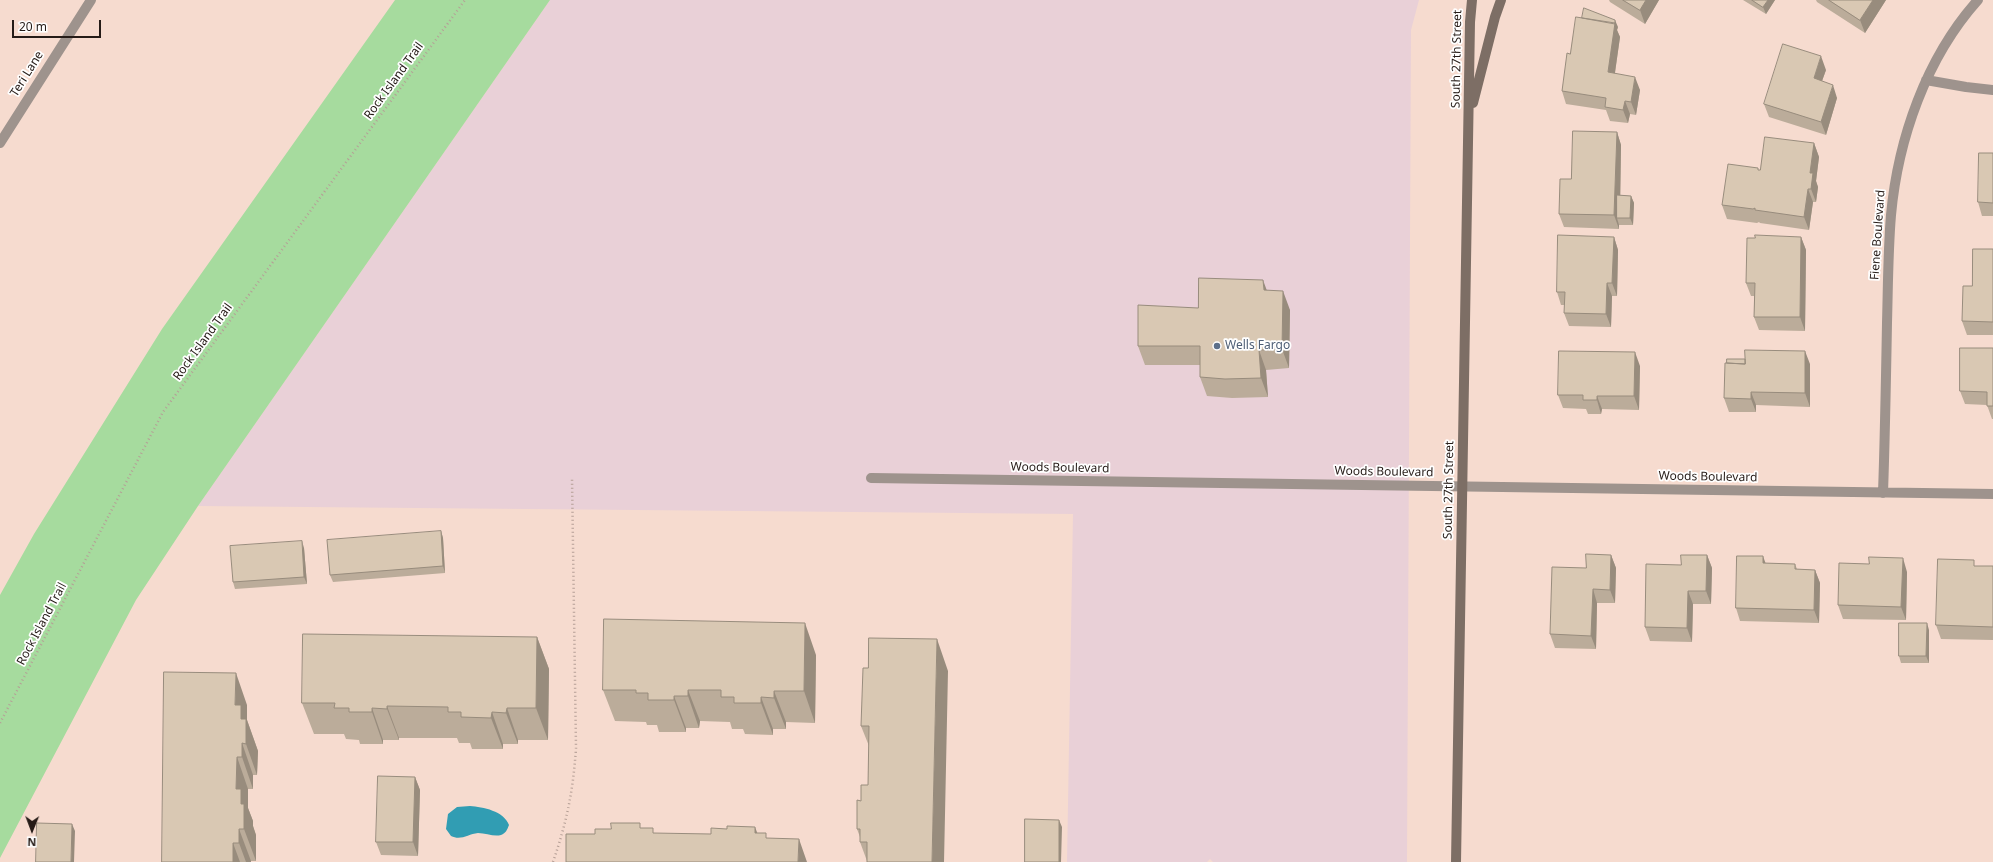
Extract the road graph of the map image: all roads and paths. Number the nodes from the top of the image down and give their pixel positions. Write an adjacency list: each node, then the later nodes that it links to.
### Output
1 (91, 0): 9 (street, Teri Lane)
2 (465, 0): 15 (path, Rock Island Trail)
3 (1472, 0): 8 (main road, South 27th Street)
4 (1501, 0): 8 (main road, South 27th Street)
5 (1978, 0): 6 (street, Fiene Boulevard)
6 (1926, 80): 7 (street); 13 (street, Fiene Boulevard)
7 (1993, 90)
8 (1469, 119): 12 (main road, South 27th Street)
9 (0, 143)
10 (572, 478): 16 (path)
11 (871, 478): 12 (street, Woods Boulevard)
12 (1462, 486): 13 (street, Woods Boulevard); 17 (main road, South 27th Street)
13 (1883, 492): 14 (street, Woods Boulevard)
14 (1993, 494)
15 (0, 723)
16 (553, 862)
17 (1456, 862)

